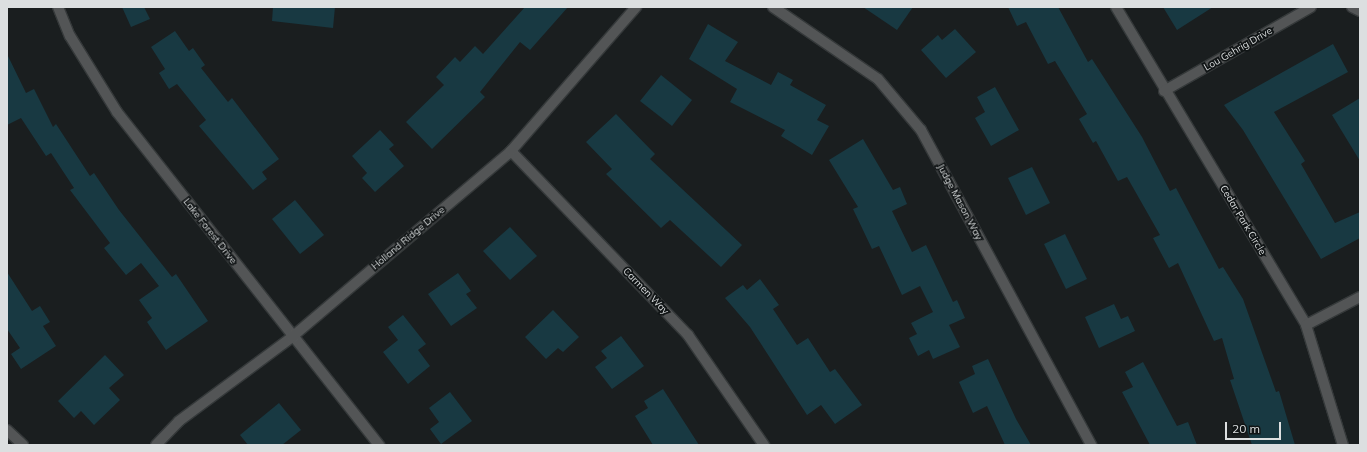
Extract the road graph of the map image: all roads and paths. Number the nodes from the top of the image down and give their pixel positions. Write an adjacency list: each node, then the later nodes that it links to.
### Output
1 (58, 7): 12 (street, Lake Forest Drive)
2 (636, 7): 9 (street, Holland Ridge Drive)
3 (773, 7): 18 (street, Judge Mason Way)
4 (1116, 7): 8 (street, Cedar Park Circle)
5 (1311, 7): 8 (street, Lou Gehrig Drive)
6 (1352, 7): 7 (street)
7 (1360, 11)
8 (1164, 91): 11 (street, Cedar Park Circle)
9 (511, 151): 12 (street, Holland Ridge Drive); 17 (street, Carmen Way)
10 (1360, 297): 11 (street)
11 (1306, 325): 19 (street, Cedar Park Circle)
12 (292, 337): 15 (street, Holland Ridge Drive); 16 (street, Lake Forest Drive)
13 (7, 430): 14 (street)
14 (23, 445)
15 (156, 445)
16 (378, 445)
17 (764, 445)
18 (1091, 445)
19 (1343, 445)

